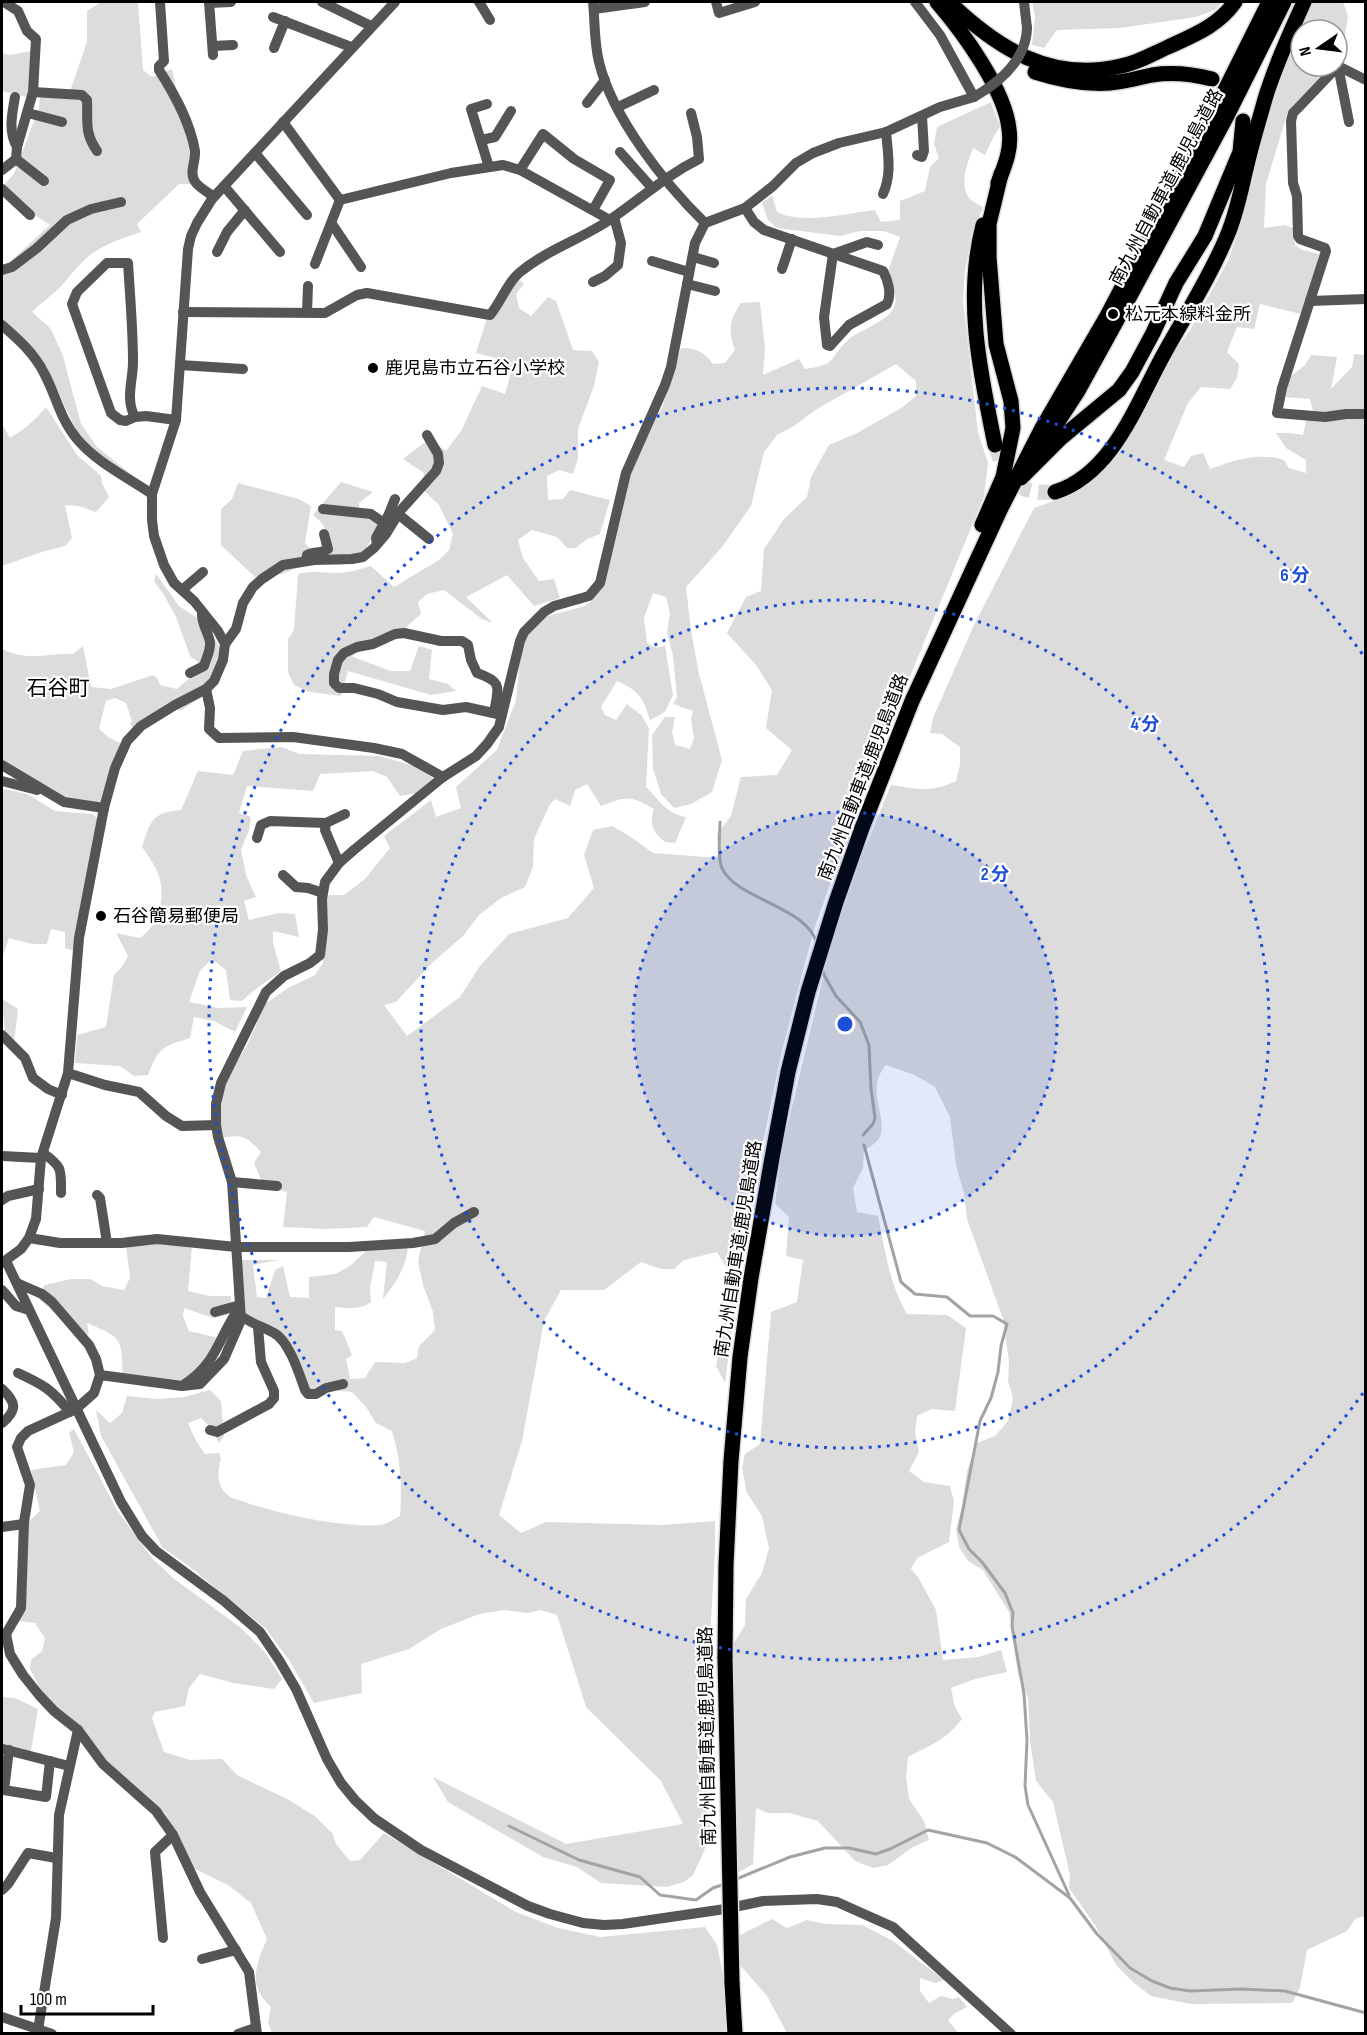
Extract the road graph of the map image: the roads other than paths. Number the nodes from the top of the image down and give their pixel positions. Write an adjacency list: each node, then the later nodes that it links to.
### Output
1 (4, 2): 34 (street)
2 (160, 2): 66 (street)
3 (209, 2): 4 (street); 24 (street)
4 (231, 2)
5 (322, 2): 23 (street)
6 (395, 2): 23 (street)
7 (478, 2): 21 (street)
8 (645, 2): 19 (street)
9 (716, 2): 10 (street)
10 (755, 2)
11 (915, 2): 36 (street)
12 (937, 2): 59 (highway)
13 (948, 2): 15 (highway); 30 (highway)
14 (1024, 2): 36 (street, bridge)
15 (1235, 2)
16 (1269, 2): 113 (highway, 南九州自動車道;鹿児島道路)
17 (1284, 2): 108 (highway, 南九州自動車道;鹿児島道路)
18 (1304, 2): 109 (highway)
19 (593, 5): 31 (street)
20 (273, 16): 22 (street)
21 (490, 20)
22 (285, 21): 25 (street); 26 (street)
23 (372, 26): 26 (street)
24 (233, 45)
25 (274, 48)
26 (351, 48): 46 (street)
27 (1349, 72): 32 (street)
28 (1327, 78): 95 (street)
29 (1340, 78): 47 (street)
30 (1212, 79)
31 (605, 80): 37 (street); 39 (street)
32 (1365, 80)
33 (654, 90): 39 (street)
34 (33, 92): 42 (street); 51 (street)
35 (15, 97): 50 (street)
36 (974, 97): 43 (street)
37 (587, 103)
38 (487, 104): 49 (street)
39 (618, 107): 60 (street)
40 (511, 111): 49 (street)
41 (691, 112): 60 (street)
42 (28, 113): 45 (street); 50 (street)
43 (922, 116): 48 (street); 54 (street)
44 (1243, 121): 108 (highway)
45 (62, 122)
46 (283, 122): 53 (street); 67 (street)
47 (1349, 122)
48 (886, 132): 65 (street); 69 (street)
49 (481, 140): 56 (street)
50 (11, 141): 55 (street)
51 (97, 151)
52 (620, 152): 63 (street)
53 (255, 153): 62 (street); 73 (street)
54 (917, 155)
55 (16, 159): 57 (street); 61 (street)
56 (489, 166): 58 (street); 67 (street)
57 (2, 170)
58 (520, 170): 71 (street); 71 (street)
59 (1001, 174): 107 (highway); 126 (highway)
60 (664, 179): 63 (street); 76 (street)
61 (44, 181)
62 (224, 186): 66 (street); 70 (street)
63 (652, 188): 74 (street)
64 (2, 189): 72 (street)
65 (883, 194)
66 (214, 197): 96 (street)
67 (340, 200): 75 (street)
68 (120, 202): 88 (street)
69 (745, 208): 76 (street); 77 (street)
70 (245, 210): 79 (street); 80 (street)
71 (593, 210): 74 (street)
72 (30, 214)
73 (307, 215)
74 (612, 219): 90 (street); 97 (street)
75 (332, 224): 85 (street); 86 (street)
76 (705, 224): 82 (street)
77 (792, 239): 81 (street); 87 (street)
78 (878, 245): 81 (street)
79 (217, 252)
80 (280, 252)
81 (833, 254): 81 (street)
82 (693, 257): 84 (street); 89 (street)
83 (652, 261): 89 (street)
84 (714, 263)
85 (315, 264)
86 (361, 267)
87 (782, 269)
88 (2, 270)
89 (690, 272): 91 (street)
90 (593, 282)
91 (687, 284): 93 (street); 127 (street)
92 (308, 286): 97 (street)
93 (716, 291)
94 (1365, 299): 95 (street)
95 (1310, 301): 103 (street)
96 (183, 312): 97 (street); 101 (street)
97 (307, 312)
98 (2, 325): 100 (street)
99 (2, 333): 100 (street)
100 (32, 353): 110 (street)
101 (180, 365): 102 (street); 105 (street)
102 (243, 369)
103 (1365, 414)
104 (135, 417): 104 (street); 105 (street)
105 (176, 420): 110 (street)
106 (427, 435): 114 (street)
107 (995, 445)
108 (1021, 478): 113 (highway, 南九州自動車道;鹿児島道路)
109 (1055, 492)
110 (152, 494): 121 (street)
111 (395, 499): 115 (street)
112 (323, 509): 115 (street)
113 (1000, 510): 126 (highway, 南九州自動車道;鹿児島道路)
114 (398, 514): 117 (street); 118 (street)
115 (384, 523): 118 (street)
116 (324, 534): 119 (street)
117 (429, 539)
118 (377, 544): 119 (street)
119 (306, 561): 123 (street)
120 (203, 572): 121 (street)
121 (182, 590): 122 (street)
122 (202, 612): 123 (street); 124 (street)
123 (225, 645): 125 (street)
124 (190, 674)
125 (206, 689): 129 (street); 132 (street)
126 (912, 701): 187 (highway, 南九州自動車道;鹿児島道路, bridge)
127 (498, 714): 127 (street); 129 (street)
128 (2, 765): 131 (street)
129 (443, 777): 136 (street)
130 (2, 781): 131 (street)
131 (46, 793): 132 (street)
132 (104, 808): 140 (street)
133 (345, 814): 134 (street)
134 (326, 823): 135 (street); 136 (street)
135 (256, 838)
136 (339, 863): 138 (street)
137 (283, 875): 138 (street)
138 (323, 893): 142 (street)
139 (2, 1035): 141 (street)
140 (68, 1073): 141 (street); 142 (street)
141 (62, 1095): 144 (street)
142 (216, 1125): 145 (street)
143 (2, 1156): 144 (street)
144 (42, 1156): 147 (street); 148 (street)
145 (232, 1182): 146 (street); 154 (street)
146 (277, 1186)
147 (39, 1189): 150 (street); 152 (street)
148 (61, 1193)
149 (97, 1195): 153 (street)
150 (2, 1200)
151 (474, 1212): 154 (street)
152 (29, 1238): 153 (street); 155 (street)
153 (107, 1243): 154 (street)
154 (236, 1247): 158 (street)
155 (4, 1262): 156 (street)
156 (17, 1283): 159 (street); 163 (street)
157 (2, 1290): 159 (street)
158 (240, 1309): 160 (street); 161 (street); 163 (street)
159 (29, 1310): 166 (street)
160 (215, 1312)
161 (258, 1326): 164 (street); 168 (street)
162 (18, 1373): 166 (street)
163 (100, 1375): 166 (street)
164 (343, 1384)
165 (2, 1389): 167 (street)
166 (73, 1410): 169 (street); 188 (street)
167 (2, 1423)
168 (210, 1430)
169 (24, 1524): 170 (street); 171 (street)
170 (2, 1527)
171 (4, 1633): 172 (street)
172 (78, 1730): 175 (street); 176 (street)
173 (5, 1750): 174 (street); 174 (street)
174 (50, 1761): 175 (street)
175 (69, 1766): 177 (street)
176 (173, 1835): 179 (street); 180 (street)
177 (56, 1858): 178 (street); 183 (street)
178 (2, 1890)
179 (163, 1938)
180 (236, 1950): 181 (street); 184 (street)
181 (202, 1959)
182 (2, 2017): 183 (street)
183 (38, 2030): 185 (street)
184 (256, 2031): 186 (street)
185 (52, 2034)
186 (238, 2034)
187 (735, 2034)
188 (1011, 2034)

